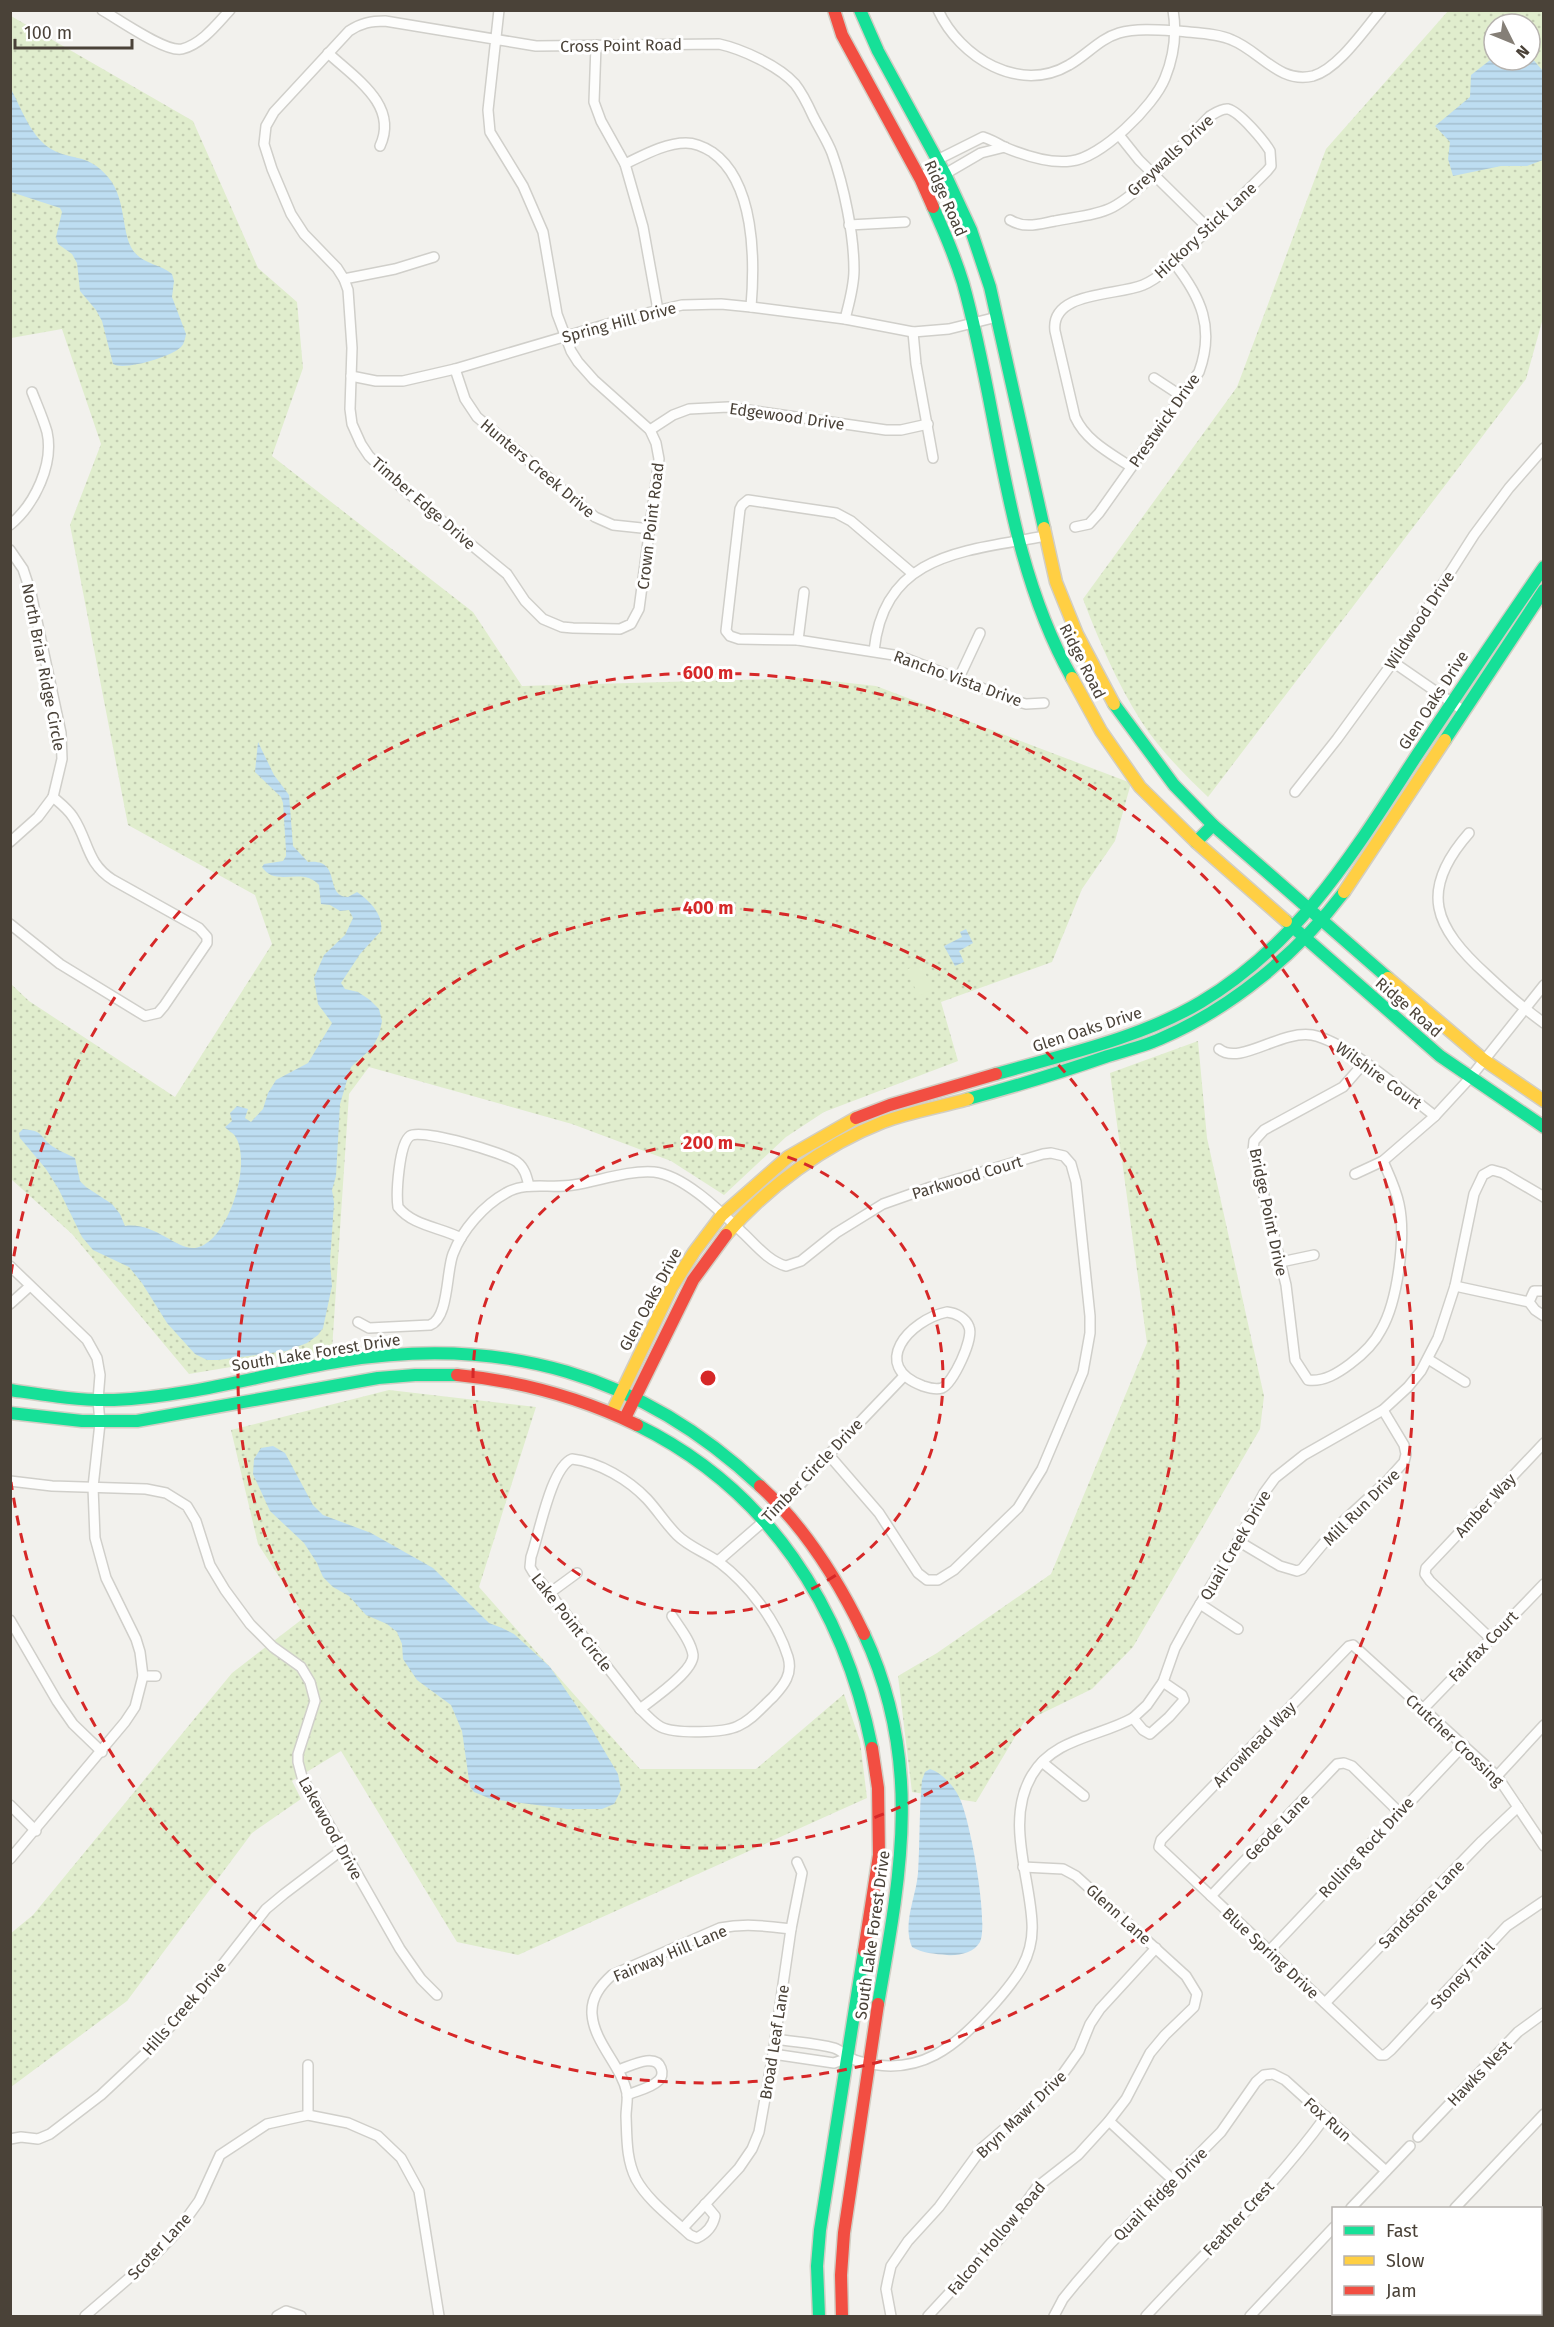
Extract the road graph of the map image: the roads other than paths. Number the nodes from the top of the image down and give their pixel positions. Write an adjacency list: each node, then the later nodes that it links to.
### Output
1 (102, 10): 2 (street)
2 (230, 10)
3 (499, 10): 10 (street)
4 (834, 10): 22 (main road, Ridge Road)
5 (860, 10): 18 (main road, Ridge Road)
6 (938, 10): 9 (street)
7 (1173, 10): 9 (street)
8 (1381, 10): 9 (street)
9 (1177, 31): 14 (street)
10 (496, 41): 11 (street, Cross Point Road); 12 (street, Cross Point Road); 36 (street)
11 (596, 45): 19 (street); 25 (street, Cross Point Road)
12 (328, 53): 15 (street); 17 (street, Cross Point Road)
13 (1228, 109): 20 (street, Greywalls Drive); 26 (street, Hickory Stick Lane)
14 (1119, 135): 16 (street); 20 (street)
15 (380, 146)
16 (1005, 147): 18 (street); 21 (street)
17 (267, 155): 29 (street, Timber Edge Drive)
18 (937, 160): 21 (main road, Ridge Road); 22 (street)
19 (625, 164): 30 (street); 31 (street)
20 (1154, 173): 23 (street, Greywalls Drive); 26 (street)
21 (945, 174): 22 (street); 32 (main road, Ridge Road)
22 (921, 180): 34 (main road, Ridge Road)
23 (1010, 220)
24 (905, 222): 25 (street)
25 (849, 225): 33 (street, Cross Point Road)
26 (1209, 229): 28 (street, Hickory Stick Lane)
27 (434, 257): 29 (street)
28 (1174, 263): 41 (street, Prestwick Drive); 46 (street, Hickory Stick Lane)
29 (344, 279): 38 (street, Timber Edge Drive)
30 (751, 307): 31 (street, Spring Hill Drive); 33 (street, Spring Hill Drive)
31 (658, 310): 36 (street, Spring Hill Drive)
32 (997, 317): 34 (street, Spring Hill Drive); 50 (main road, Ridge Road)
33 (845, 319): 35 (street, Spring Hill Drive)
34 (973, 323): 35 (street, Spring Hill Drive); 51 (main road, Ridge Road)
35 (913, 332): 42 (street)
36 (564, 336): 37 (street, Spring Hill Drive); 43 (street)
37 (455, 369): 38 (street, Spring Hill Drive); 49 (street, Hunters Creek Drive)
38 (351, 376): 57 (street, Timber Edge Drive)
39 (1154, 378): 41 (street)
40 (32, 392): 47 (street)
41 (1183, 397): 46 (street, Prestwick Drive)
42 (928, 424): 43 (street, Edgewood Drive); 45 (street)
43 (650, 430): 49 (street, Crown Point Road)
44 (1544, 448): 61 (street, Wildwood Drive)
45 (933, 458)
46 (1131, 467): 48 (street, Prestwick Drive)
47 (10, 525)
48 (1075, 527)
49 (651, 529): 57 (street, Crown Point Road)
50 (1045, 536): 51 (street); 68 (main road, Ridge Road)
51 (1018, 541): 54 (street); 71 (main road, Ridge Road)
52 (10, 550): 67 (street, North Briar Ridge Circle)
53 (1544, 567): 64 (main road, Glen Oaks Drive)
54 (912, 573): 59 (street, Rancho Vista Drive); 60 (street)
55 (1544, 590): 65 (main road, Glen Oaks Drive)
56 (804, 592): 59 (street)
57 (631, 624)
58 (980, 633): 62 (street)
59 (798, 640): 60 (street, Rancho Vista Drive)
60 (874, 651): 62 (street, Rancho Vista Drive)
61 (1393, 662): 64 (street); 66 (street, Wildwood Drive)
62 (958, 680): 63 (street, Rancho Vista Drive)
63 (1044, 703)
64 (1451, 703): 65 (street); 72 (main road, Glen Oaks Drive)
65 (1464, 711): 73 (main road, Glen Oaks Drive)
66 (1295, 792)
67 (52, 797): 70 (street, North Briar Ridge Circle); 74 (street)
68 (1213, 825): 71 (main road); 72 (main road, Ridge Road)
69 (1469, 833): 78 (street)
70 (10, 842)
71 (1196, 842): 75 (main road, Ridge Road)
72 (1310, 910): 73 (main road, Ridge Road); 75 (main road, Glen Oaks Drive)
73 (1322, 921): 76 (main road, Glen Oaks Drive); 82 (main road, Ridge Road)
74 (10, 924)
75 (1294, 928): 76 (main road, Ridge Road); 80 (main road, Glen Oaks Drive)
76 (1305, 938): 80 (main road, Glen Oaks Drive); 84 (main road, Ridge Road)
77 (1544, 986): 78 (street)
78 (1525, 1010): 79 (street); 82 (street)
79 (1544, 1023)
80 (1121, 1045): 92 (main road, Glen Oaks Drive); 93 (main road, Glen Oaks Drive)
81 (1219, 1049): 83 (street, Wilshire Court)
82 (1484, 1060): 84 (street); 85 (main road, Ridge Road)
83 (1364, 1063): 86 (street, Wilshire Court); 96 (street, Bridge Point Drive)
84 (1470, 1078): 86 (street); 87 (main road, Ridge Road)
85 (1544, 1101)
86 (1436, 1116): 88 (street)
87 (1544, 1127)
88 (1383, 1161): 89 (street); 96 (street, Bridge Point Drive)
89 (1355, 1173)
90 (529, 1186): 92 (street, Parkwood Court); 94 (street, Parkwood Court); 94 (street)
91 (1544, 1197): 99 (street, Quail Creek Drive)
92 (722, 1215): 93 (street, Parkwood Court); 109 (main road, Glen Oaks Drive)
93 (735, 1226): 110 (main road, Glen Oaks Drive); 118 (street, Parkwood Court)
94 (461, 1238): 104 (street, Parkwood Court)
95 (1314, 1255): 96 (street)
96 (1281, 1262)
97 (10, 1266): 98 (street)
98 (30, 1286): 102 (street); 111 (street)
99 (1455, 1286): 101 (street); 105 (street, Quail Creek Drive)
100 (1544, 1291): 101 (street)
101 (1529, 1302): 103 (street)
102 (10, 1304)
103 (1544, 1316)
104 (358, 1322)
105 (1428, 1359): 107 (street); 112 (street, Quail Creek Drive)
106 (904, 1377): 106 (street); 118 (street, Timber Circle Drive)
107 (1466, 1382)
108 (10, 1390): 111 (main road, South Lake Forest Drive)
109 (622, 1390): 110 (main road, South Lake Forest Drive); 111 (main road, South Lake Forest Drive); 113 (main road, Glen Oaks Drive)
110 (636, 1397): 115 (main road, Glen Oaks Drive); 121 (main road, South Lake Forest Drive)
111 (98, 1400): 116 (street)
112 (1383, 1410): 123 (street, Quail Creek Drive); 123 (street, Mill Run Drive)
113 (612, 1412): 115 (main road, South Lake Forest Drive); 116 (main road, South Lake Forest Drive)
114 (10, 1413): 116 (main road, South Lake Forest Drive)
115 (625, 1418): 122 (main road, South Lake Forest Drive)
116 (100, 1423): 120 (street)
117 (1544, 1443): 132 (street, Amber Way)
118 (828, 1454): 121 (street, Timber Circle Drive)
119 (10, 1481): 120 (street, Lakewood Drive)
120 (93, 1487): 134 (street); 152 (street, Lakewood Drive)
121 (780, 1505): 122 (street, Timber Circle Drive); 169 (main road, South Lake Forest Drive)
122 (765, 1520): 124 (street, Timber Circle Drive); 168 (main road, South Lake Forest Drive)
123 (1238, 1541): 128 (street, Quail Creek Drive)
124 (718, 1561): 127 (street, Lake Point Circle); 137 (street, Lake Point Circle)
125 (577, 1573): 127 (street)
126 (1544, 1584): 132 (street, Fairfax Court)
127 (551, 1592): 137 (street, Lake Point Circle)
128 (1200, 1604): 131 (street); 136 (street, Quail Creek Drive)
129 (672, 1616): 137 (street)
130 (10, 1620): 142 (street)
131 (1238, 1629)
132 (1490, 1638): 138 (street, Fairfax Court)
133 (1353, 1645): 138 (street, Crutcher Crossing); 151 (street, Arrowhead Way)
134 (143, 1676): 135 (street); 142 (street)
135 (156, 1676)
136 (1163, 1682): 139 (street, Quail Creek Drive); 139 (street)
137 (640, 1709)
138 (1423, 1709): 141 (street, Crutcher Crossing)
139 (1133, 1718): 143 (street, Quail Creek Drive)
140 (1544, 1725): 144 (street)
141 (1464, 1745): 144 (street, Crutcher Crossing); 148 (street, Rolling Rock Drive)
142 (102, 1752): 149 (street)
143 (1042, 1762): 145 (street); 155 (street, Quail Creek Drive)
144 (1497, 1776): 147 (street, Crutcher Crossing)
145 (1084, 1796)
146 (10, 1804): 149 (street)
147 (1518, 1807): 150 (street, Crutcher Crossing); 163 (street, Sandstone Lane)
148 (1399, 1812): 156 (street, Geode Lane); 160 (street, Rolling Rock Drive)
149 (36, 1831): 153 (street)
150 (1543, 1845)
151 (1159, 1847): 156 (street, Blue Spring Drive)
152 (342, 1850): 162 (street, Lakewood Drive); 179 (street, Hills Creek Drive)
153 (10, 1859)
154 (798, 1862): 158 (street, Broad Leaf Lane)
155 (1023, 1867): 159 (street, Glenn Lane); 169 (street, Quail Creek Drive)
156 (1211, 1896): 160 (street, Blue Spring Drive)
157 (1544, 1901): 167 (street, Stoney Trail)
158 (791, 1929): 165 (street, Broad Leaf Lane); 171 (street, Fairway Hill Lane)
159 (1156, 1948): 161 (street, Glenn Lane); 194 (street, Bryn Mawr Drive)
160 (1269, 1950): 163 (street, Blue Spring Drive)
161 (1197, 1994): 177 (street, Falcon Hollow Road)
162 (437, 1995)
163 (1325, 2004): 167 (street, Blue Spring Drive)
164 (1544, 2013): 178 (street, Hawks Nest)
165 (776, 2039): 166 (street, Broad Leaf Lane); 168 (street, Quail Creek Drive)
166 (774, 2054): 168 (street); 183 (street, Broad Leaf Lane)
167 (1385, 2055)
168 (848, 2058): 169 (street, Quail Creek Drive); 192 (main road, South Lake Forest Drive)
169 (869, 2064): 193 (main road, South Lake Forest Drive)
170 (308, 2065): 175 (street)
171 (618, 2070): 173 (street); 173 (street)
172 (1264, 2072): 176 (street, Fox Run); 182 (street, Quail Ridge Drive)
173 (627, 2095): 186 (street)
174 (1544, 2114): 185 (street)
175 (308, 2115): 188 (street, Scoter Lane); 191 (street)
176 (1326, 2116): 181 (street, Fox Run); 197 (street, Feather Crest)
177 (1109, 2121): 182 (street); 195 (street, Falcon Hollow Road)
178 (1418, 2137)
179 (10, 2139)
180 (1410, 2146): 181 (street)
181 (1386, 2171): 184 (street)
182 (1174, 2181): 196 (street, Quail Ridge Drive)
183 (705, 2204): 186 (street, Broad Leaf Lane); 186 (street)
184 (1352, 2207)
185 (1456, 2207)
186 (683, 2228)
187 (1332, 2229): 198 (street)
188 (85, 2316)
189 (277, 2316): 190 (street)
190 (301, 2316)
191 (439, 2316)
192 (819, 2316)
193 (842, 2316)
194 (891, 2316)
195 (928, 2316)
196 (1056, 2316)
197 (1146, 2316)
198 (1250, 2316)

